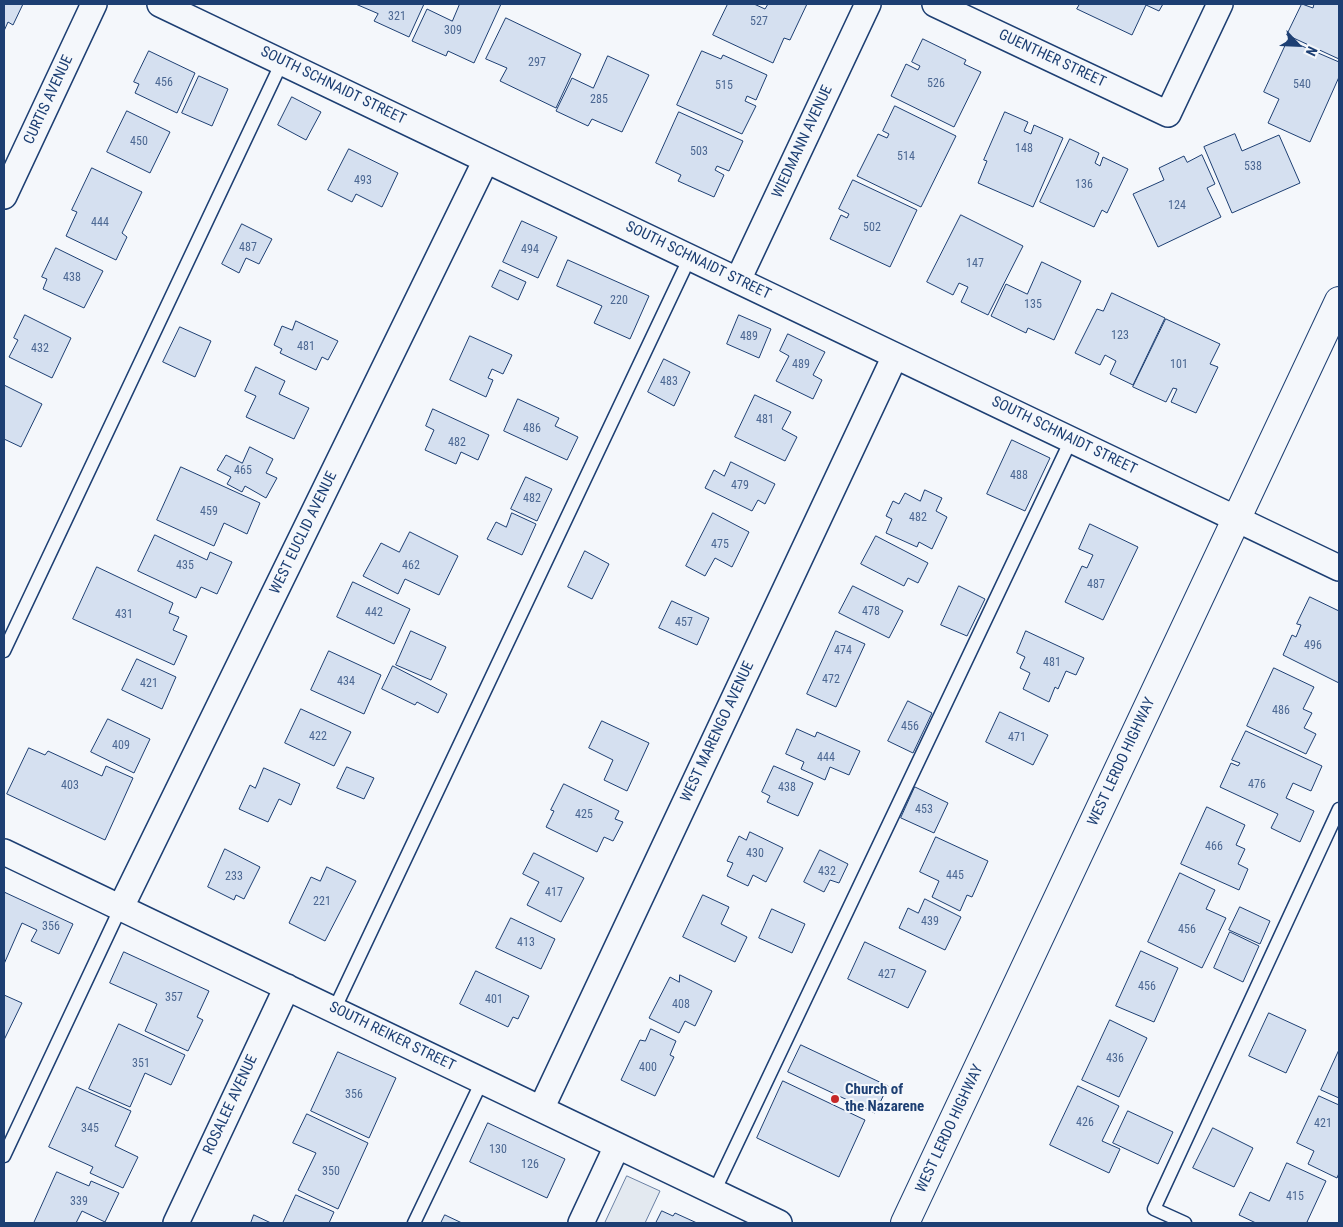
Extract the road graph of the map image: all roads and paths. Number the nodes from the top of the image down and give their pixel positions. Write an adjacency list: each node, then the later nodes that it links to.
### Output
1 (94, 4): 8 (street, CURTIS AVENUE)
2 (160, 4): 6 (street, SOUTH SCHNAIDT STREET)
3 (868, 4): 10 (street, WIEDMANN AVENUE)
4 (935, 4): 5 (street, GUENTHER STREET)
5 (1220, 4)
6 (282, 62): 7 (street, SOUTH SCHNAIDT STREET); 16 (lane)
7 (486, 160): 9 (street, SOUTH SCHNAIDT STREET); 19 (street, WEST EUCLID AVENUE)
8 (4, 196)
9 (690, 257): 10 (street, SOUTH SCHNAIDT STREET); 21 (lane)
10 (738, 280): 12 (street, SOUTH SCHNAIDT STREET)
11 (1339, 301): 14 (main road, WEST LERDO HIGHWAY)
12 (896, 356): 13 (street, SOUTH SCHNAIDT STREET); 23 (street, WEST MARENGO AVENUE)
13 (1071, 440): 14 (street, SOUTH SCHNAIDT STREET); 26 (lane)
14 (1237, 519): 15 (street, SOUTH SCHNAIDT STREET); 31 (main road, WEST LERDO HIGHWAY)
15 (1339, 568)
16 (4, 650)
17 (1339, 809): 32 (lane)
18 (4, 852): 19 (street, SOUTH REIKER STREET)
19 (121, 907): 20 (street, SOUTH REIKER STREET); 25 (lane)
20 (287, 987): 21 (street, SOUTH REIKER STREET); 27 (street, ROSALEE AVENUE)
21 (334, 1010): 22 (street, SOUTH REIKER STREET)
22 (482, 1081): 23 (street, SOUTH REIKER STREET); 28 (lane)
23 (541, 1109): 24 (street, SOUTH REIKER STREET)
24 (617, 1146): 26 (street, SOUTH REIKER STREET); 29 (street)
25 (4, 1156)
26 (714, 1192): 30 (street, SOUTH REIKER STREET)
27 (176, 1223)
28 (414, 1223)
29 (581, 1223)
30 (779, 1223)
31 (905, 1223)
32 (1185, 1223)

